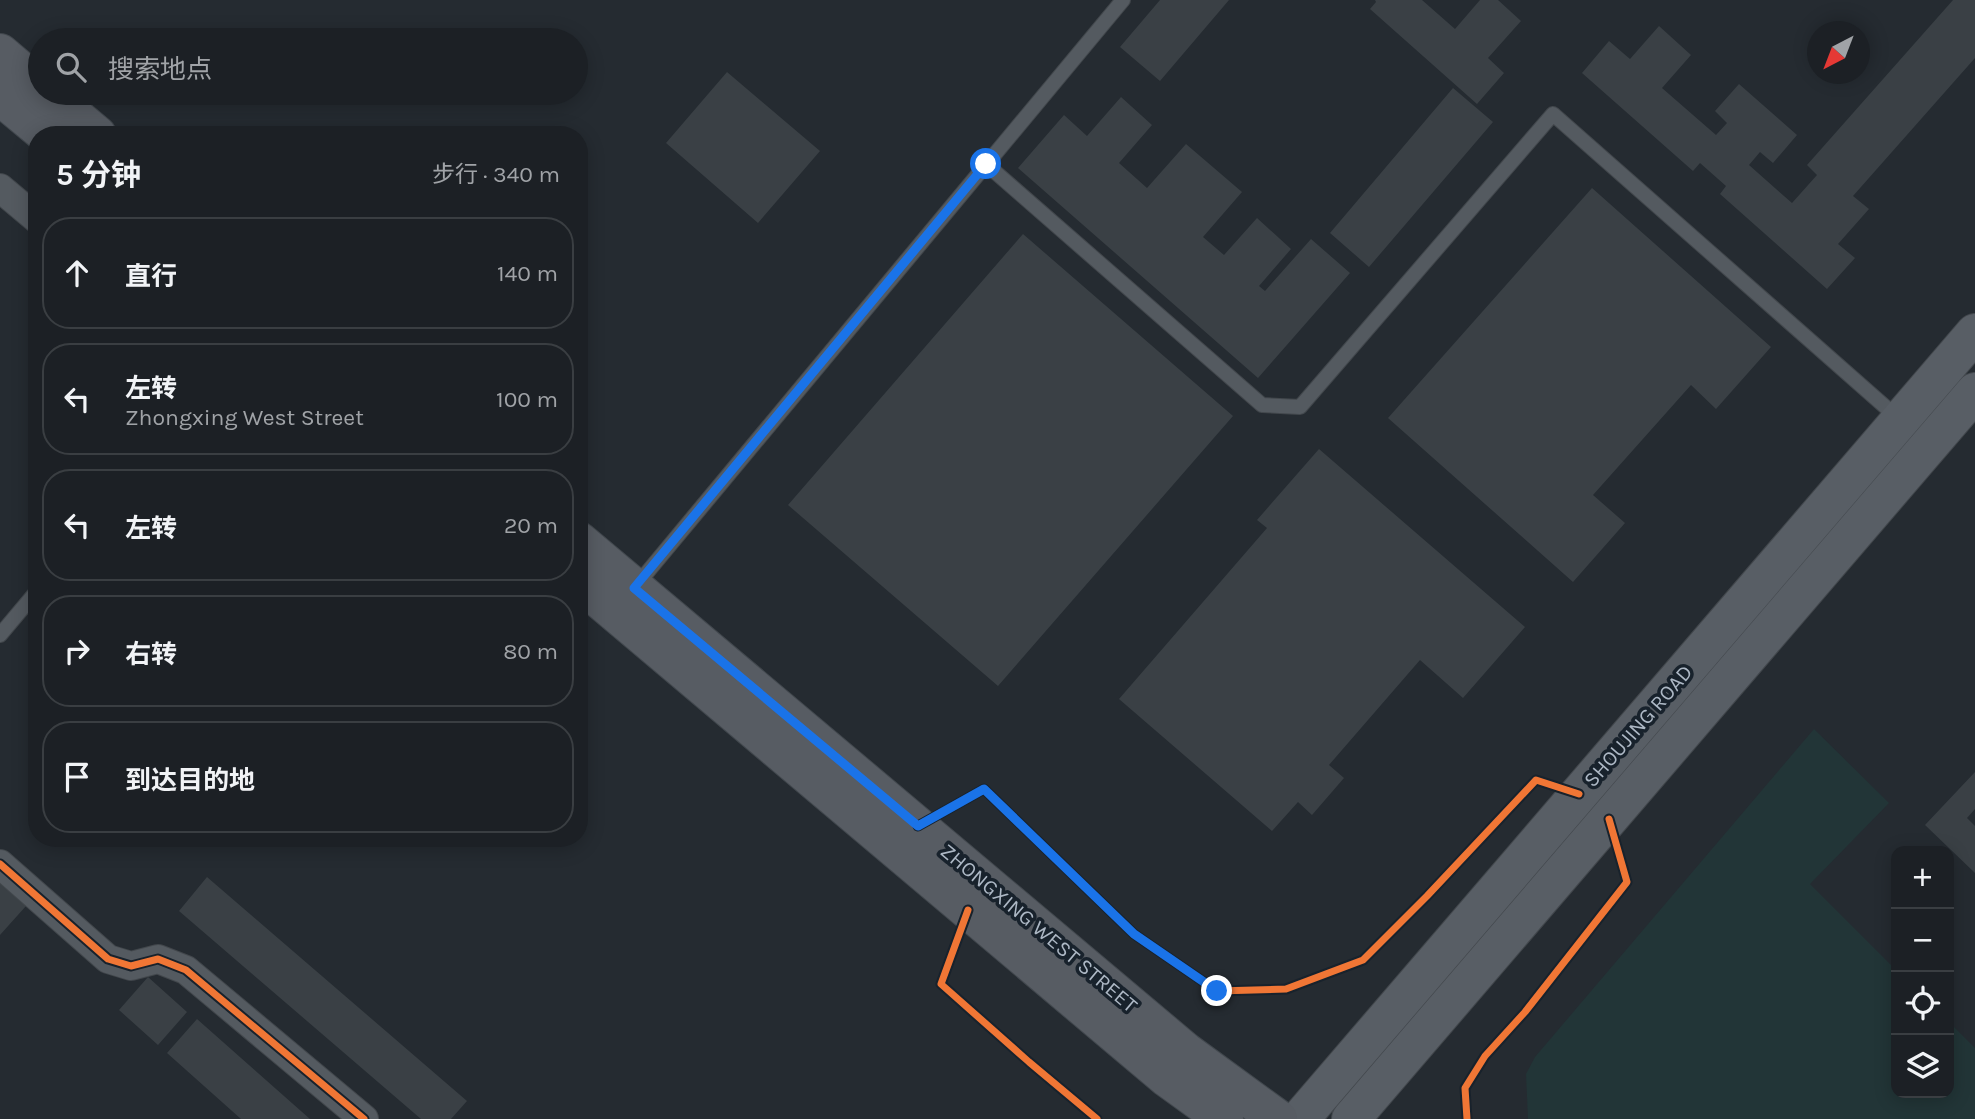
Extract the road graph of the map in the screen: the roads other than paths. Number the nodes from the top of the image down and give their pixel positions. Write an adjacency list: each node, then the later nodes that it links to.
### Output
1 (1123, 0): 8 (lane)
2 (0, 53): 3 (main road)
3 (28, 77)
4 (0, 96): 6 (main road)
5 (61, 105): 7 (main road)
6 (36, 126)
7 (86, 126)
8 (986, 164): 13 (lane); 15 (lane)
9 (0, 188): 10 (street)
10 (28, 211)
11 (1975, 333): 13 (main road, SHOUJING ROAD)
12 (1975, 392): 24 (main road, SHOUJING ROAD)
13 (1900, 420): 23 (main road, SHOUJING ROAD)
14 (588, 549): 15 (main road, ZHONGXING WEST STREET)
15 (634, 588): 22 (main road, ZHONGXING WEST STREET)
16 (588, 590): 21 (main road, ZHONGXING WEST STREET)
17 (28, 602): 18 (lane)
18 (0, 635)
19 (0, 864): 20 (street)
20 (364, 1119)
21 (1224, 1119)
22 (1278, 1119)
23 (1300, 1119)
24 (1351, 1119)

